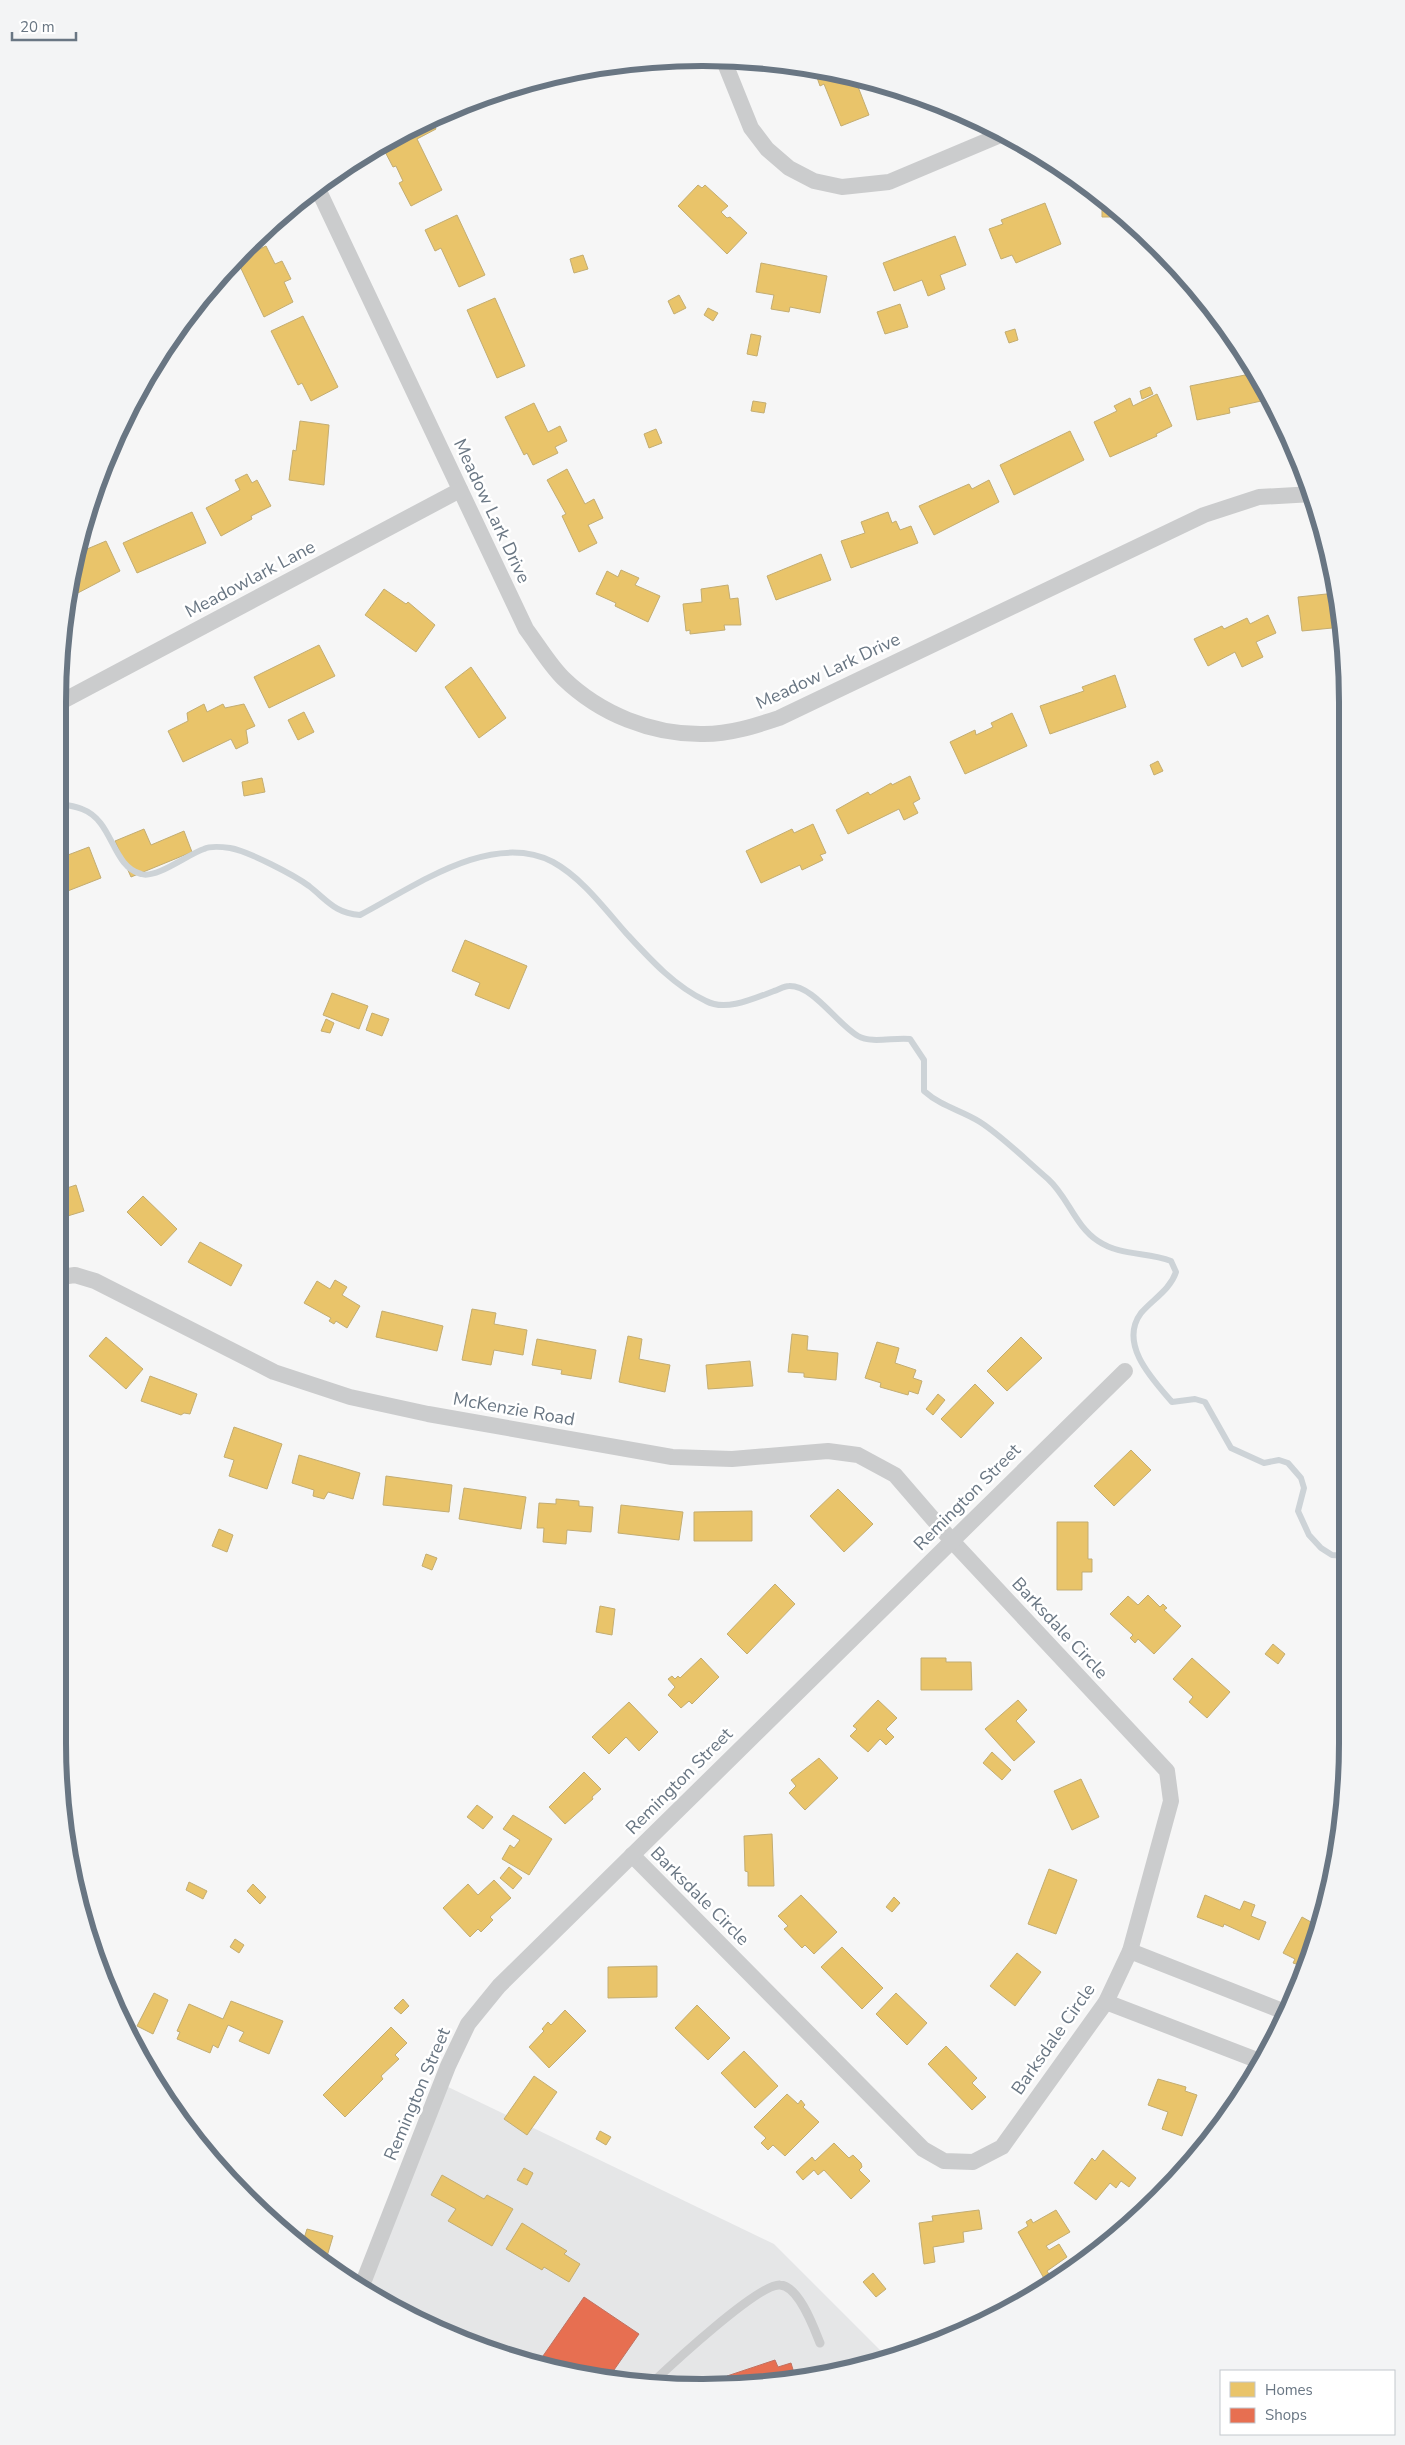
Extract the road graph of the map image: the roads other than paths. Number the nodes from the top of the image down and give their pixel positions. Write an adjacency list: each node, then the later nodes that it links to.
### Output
1 (726, 67): 2 (street)
2 (995, 137)
3 (320, 195): 4 (street, Meadow Lark Drive)
4 (460, 490): 5 (street, Meadow Lark Drive); 6 (street, Meadowlark Lane)
5 (1304, 495)
6 (66, 699)
7 (66, 1276): 9 (street, McKenzie Road)
8 (1125, 1371): 9 (street, Remington Street)
9 (952, 1541): 10 (street, Remington Street); 11 (street, Barksdale Circle)
10 (632, 1855): 12 (street, Barksdale Circle); 15 (street, Remington Street)
11 (1130, 1952): 12 (street, Barksdale Circle); 13 (street)
12 (1106, 2002): 14 (street)
13 (1279, 2010)
14 (1255, 2059)
15 (363, 2281)
16 (820, 2343): 17 (lane)
17 (659, 2377)

